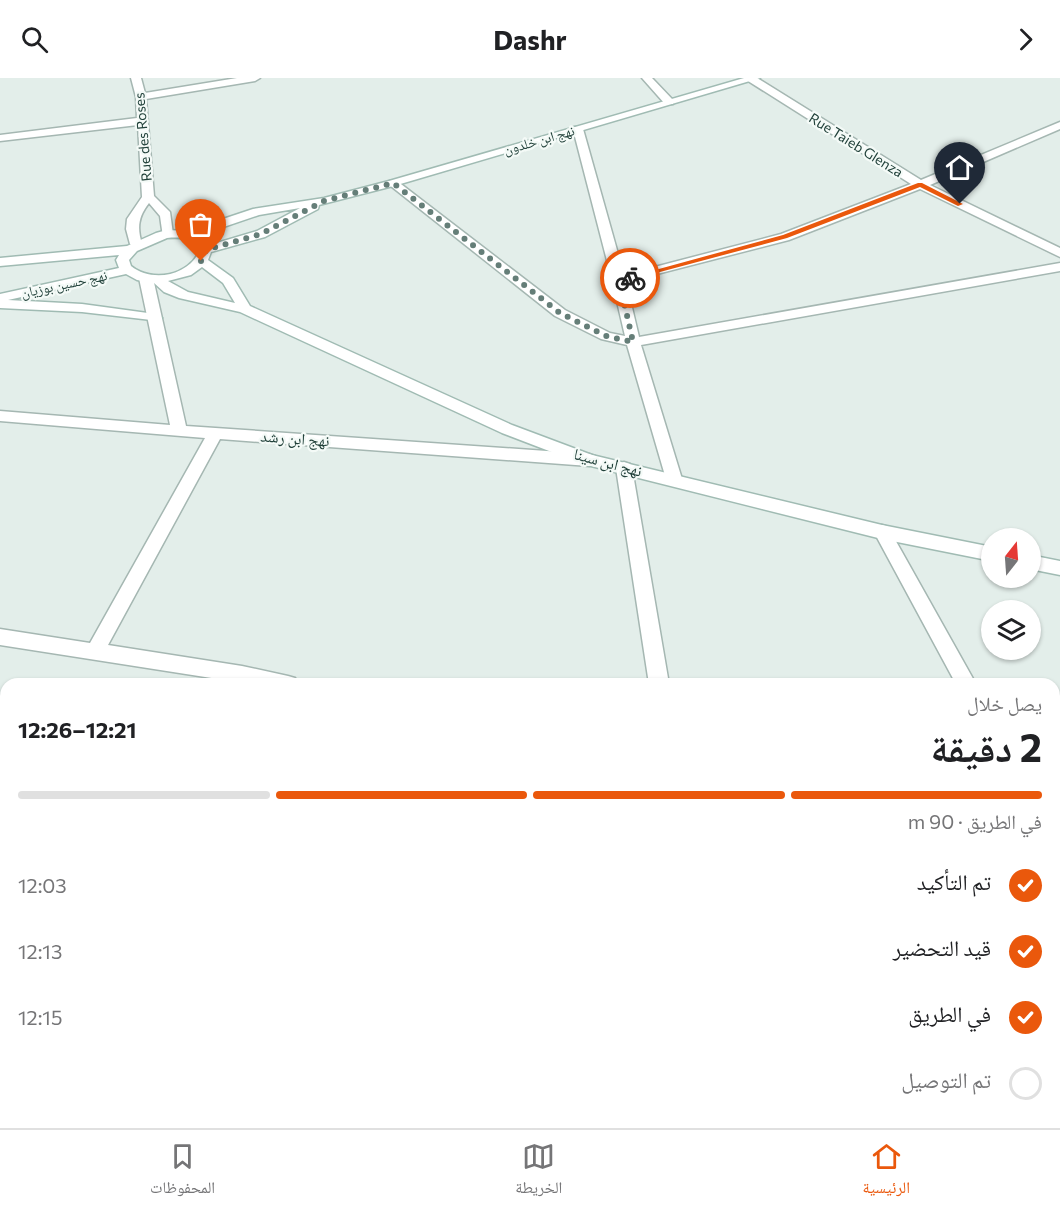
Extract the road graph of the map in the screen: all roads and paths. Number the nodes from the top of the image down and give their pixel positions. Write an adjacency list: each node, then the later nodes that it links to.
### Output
1 (136, 78): 5 (street, Rue des Roses)
2 (255, 78): 5 (street)
3 (647, 78): 6 (street)
4 (753, 78): 6 (street, نهج ابن خلدون); 12 (street, Rue Taieb Glenza)
5 (141, 97): 7 (street, Rue des Roses)
6 (669, 102): 9 (street, نهج ابن خلدون)
7 (143, 121): 10 (street); 13 (street, Rue des Roses)
8 (1060, 125): 12 (street)
9 (578, 129): 11 (street, نهج ابن خلدون); 24 (street)
10 (0, 138)
11 (393, 183): 14 (street, نهج ابن خلدون); 29 (street)
12 (920, 185): 18 (street, Rue Taieb Glenza); 24 (street)
13 (148, 197): 15 (street, Rue des Roses); 17 (street, Rue des Roses)
14 (324, 201): 16 (street, نهج ابن خلدون); 19 (street, نهج ابن خلدون)
15 (167, 234): 16 (street); 17 (street)
16 (188, 235): 19 (street)
17 (133, 247): 20 (street); 22 (street, Rue des Roses)
18 (1060, 253)
19 (203, 256): 23 (street, نهج ابن خلدون); 27 (street)
20 (0, 262)
21 (1060, 267): 29 (street)
22 (128, 270): 23 (street, نهج ابن سينا); 25 (street, نهج حسين بوزيان)
23 (152, 278): 27 (street, نهج ابن سينا); 28 (street)
24 (619, 280): 29 (street)
25 (0, 298)
26 (0, 304): 28 (street)
27 (244, 309): 33 (street, نهج ابن سينا)
28 (155, 318): 31 (street)
29 (633, 342): 35 (street)
30 (0, 416): 31 (street, نهج ابن رشد)
31 (179, 431): 32 (street, نهج ابن رشد)
32 (216, 433): 33 (street, نهج ابن رشد); 41 (street)
33 (589, 460): 34 (street, نهج ابن سينا)
34 (624, 468): 35 (street, نهج ابن سينا); 43 (street)
35 (674, 479): 36 (street, نهج ابن سينا)
36 (882, 532): 37 (street, نهج ابن سينا); 44 (street)
37 (981, 552)
38 (1041, 564): 39 (street)
39 (1060, 568)
40 (0, 637): 41 (street)
41 (95, 651): 42 (street)
42 (260, 678)
43 (658, 678)
44 (963, 678)

